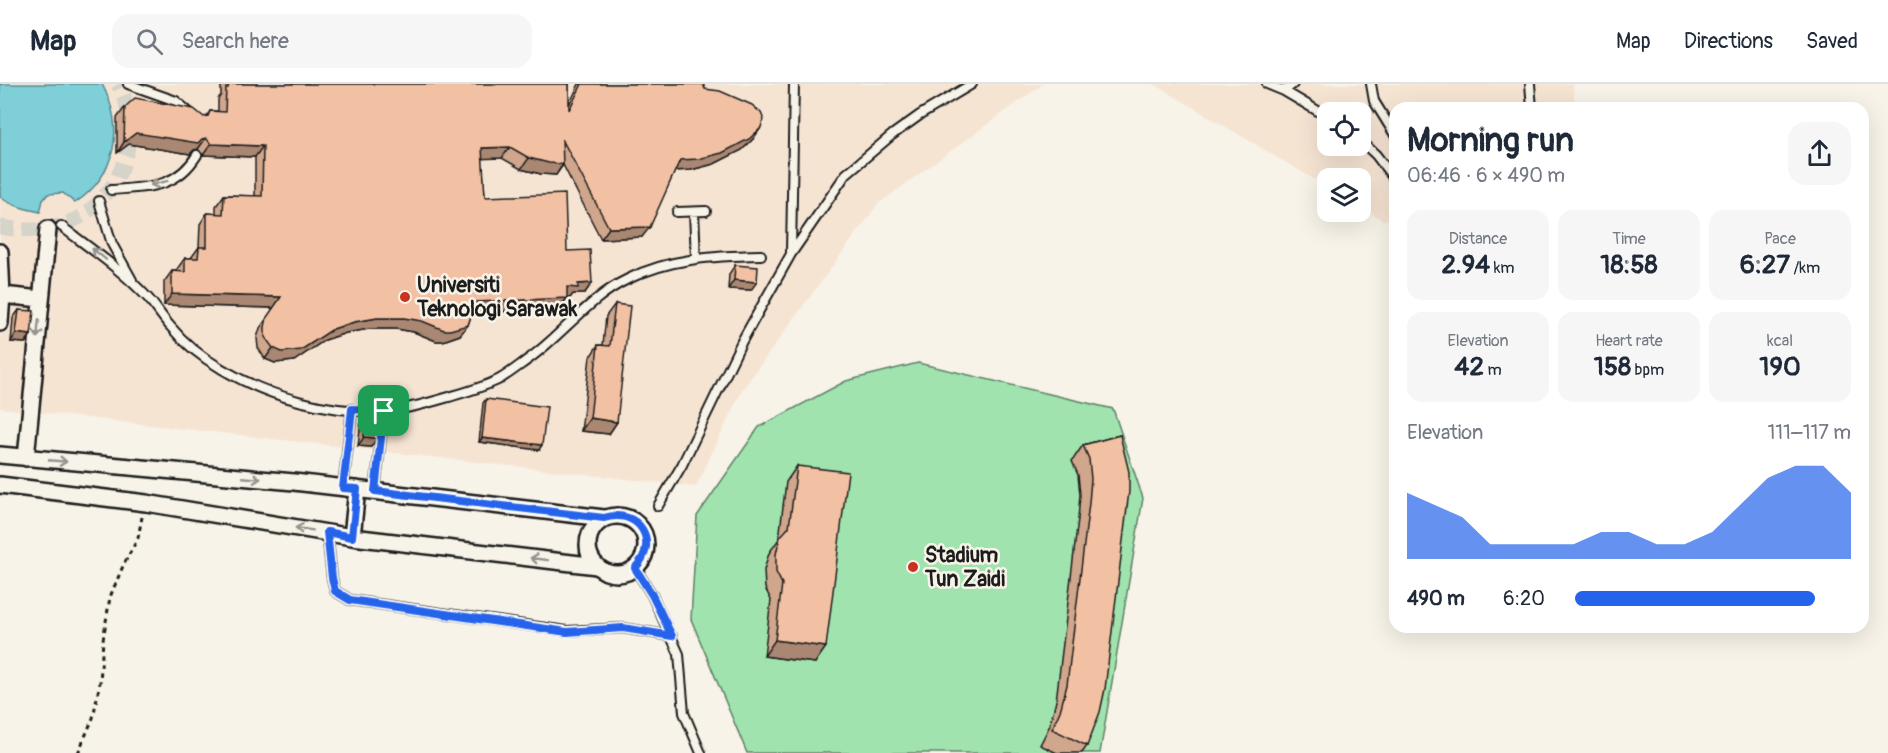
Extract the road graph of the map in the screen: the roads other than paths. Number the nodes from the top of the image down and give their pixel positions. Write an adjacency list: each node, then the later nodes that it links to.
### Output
1 (128, 84): 11 (lane)
2 (794, 84): 23 (lane)
3 (972, 84): 23 (lane)
4 (1267, 84): 8 (lane)
5 (1293, 84): 8 (lane)
6 (1371, 84): 12 (lane)
7 (1530, 84): 9 (lane)
8 (1284, 90): 10 (lane)
9 (1532, 102)
10 (1317, 110)
11 (193, 117)
12 (1389, 125)
13 (1371, 150): 15 (lane)
14 (197, 155): 16 (lane, one-way to 16)
15 (1389, 172)
16 (111, 190)
17 (99, 201): 26 (lane)
18 (706, 211): 20 (lane)
19 (677, 212): 20 (lane)
20 (694, 212): 25 (lane)
21 (55, 227): 26 (lane, one-way to 21); 28 (street)
22 (0, 252): 27 (street)
23 (790, 254): 37 (lane)
24 (761, 255): 25 (lane)
25 (696, 259): 31 (lane)
26 (135, 285): 30 (lane)
27 (2, 295): 28 (street); 29 (street)
28 (41, 299): 33 (street, one-way to 33)
29 (0, 323)
30 (352, 409): 31 (lane); 35 (lane)
31 (384, 411): 36 (lane)
32 (0, 455): 33 (street)
33 (26, 458): 35 (street, one-way to 35)
34 (0, 485): 39 (street, one-way to 34)
35 (350, 488): 36 (street); 40 (street)
36 (375, 491): 38 (street)
37 (658, 506)
38 (604, 518): 41 (street); 42 (street)
39 (327, 532): 40 (street); 43 (lane)
40 (352, 537): 41 (street, one-way to 40)
41 (597, 566): 42 (street)
42 (635, 568): 43 (lane)
43 (672, 636): 44 (lane)
44 (701, 753)

